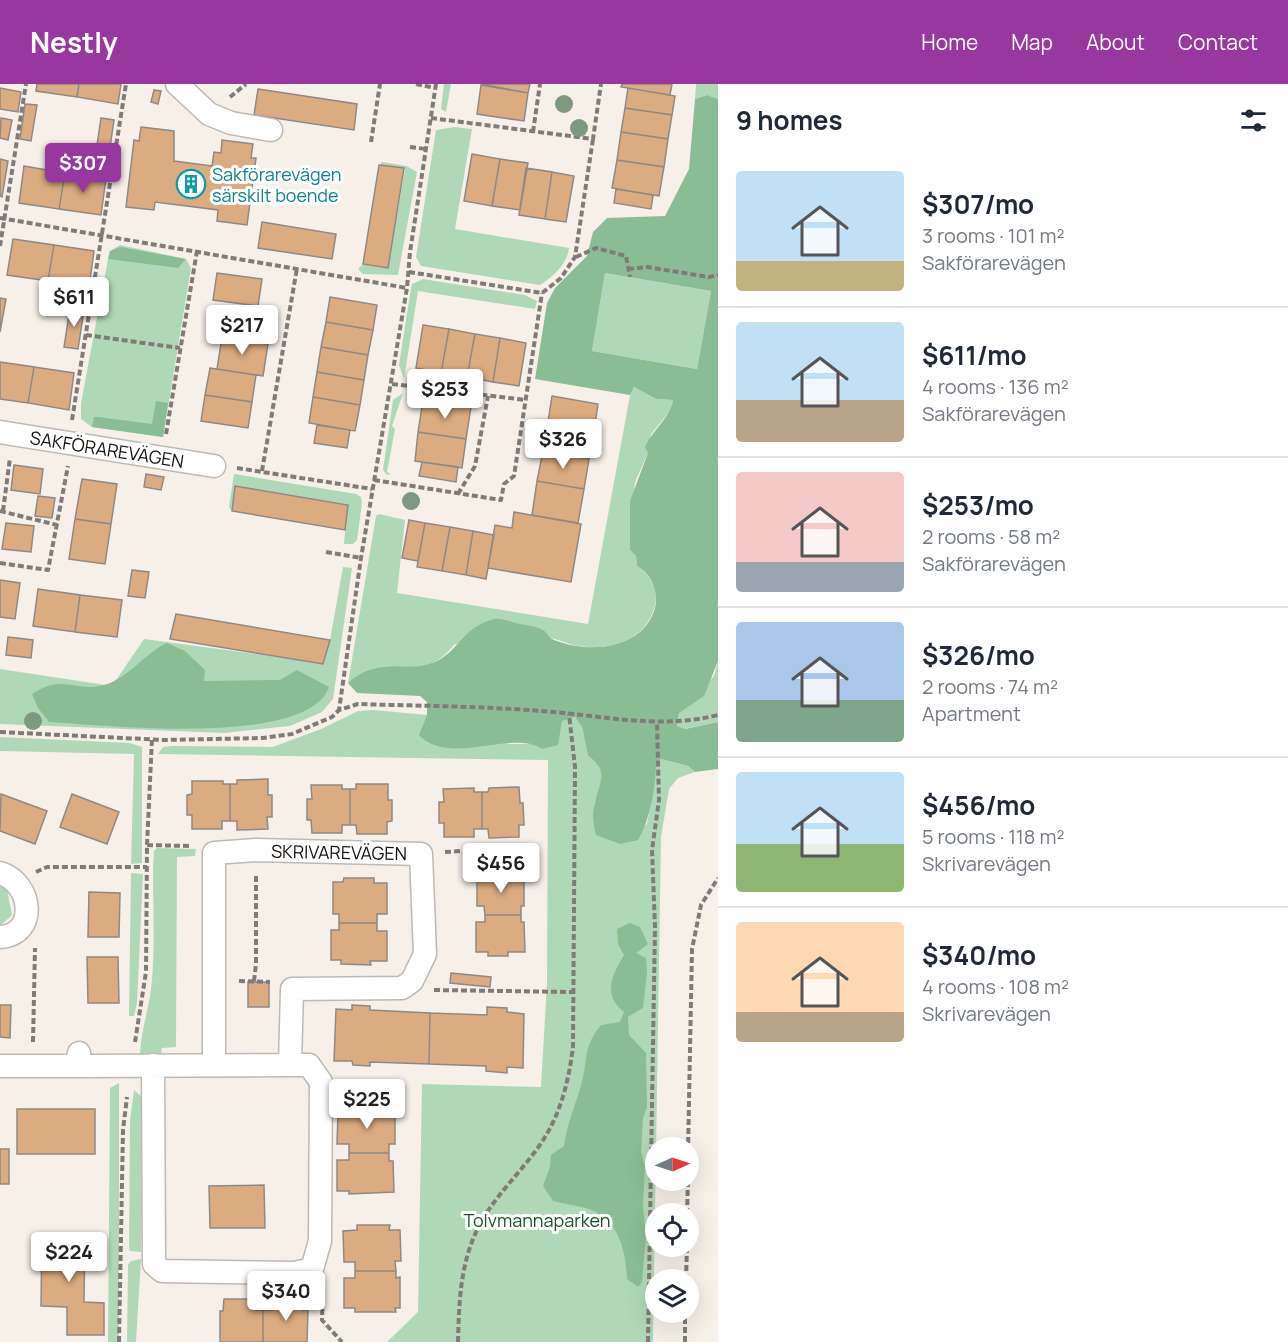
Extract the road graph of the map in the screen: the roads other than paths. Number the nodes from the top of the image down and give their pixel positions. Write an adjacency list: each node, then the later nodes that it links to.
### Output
1 (177, 84): 2 (street)
2 (271, 130)
3 (7, 433): 4 (street, SAKFÖRAREVÄGEN)
4 (214, 466)
5 (8, 877): 6 (street)
6 (9, 934)
7 (153, 1065): 8 (street); 9 (street); 10 (street)
8 (214, 1065): 9 (street); 9 (street, SKRIVAREVÄGEN)
9 (290, 1065)
10 (0, 1066)

